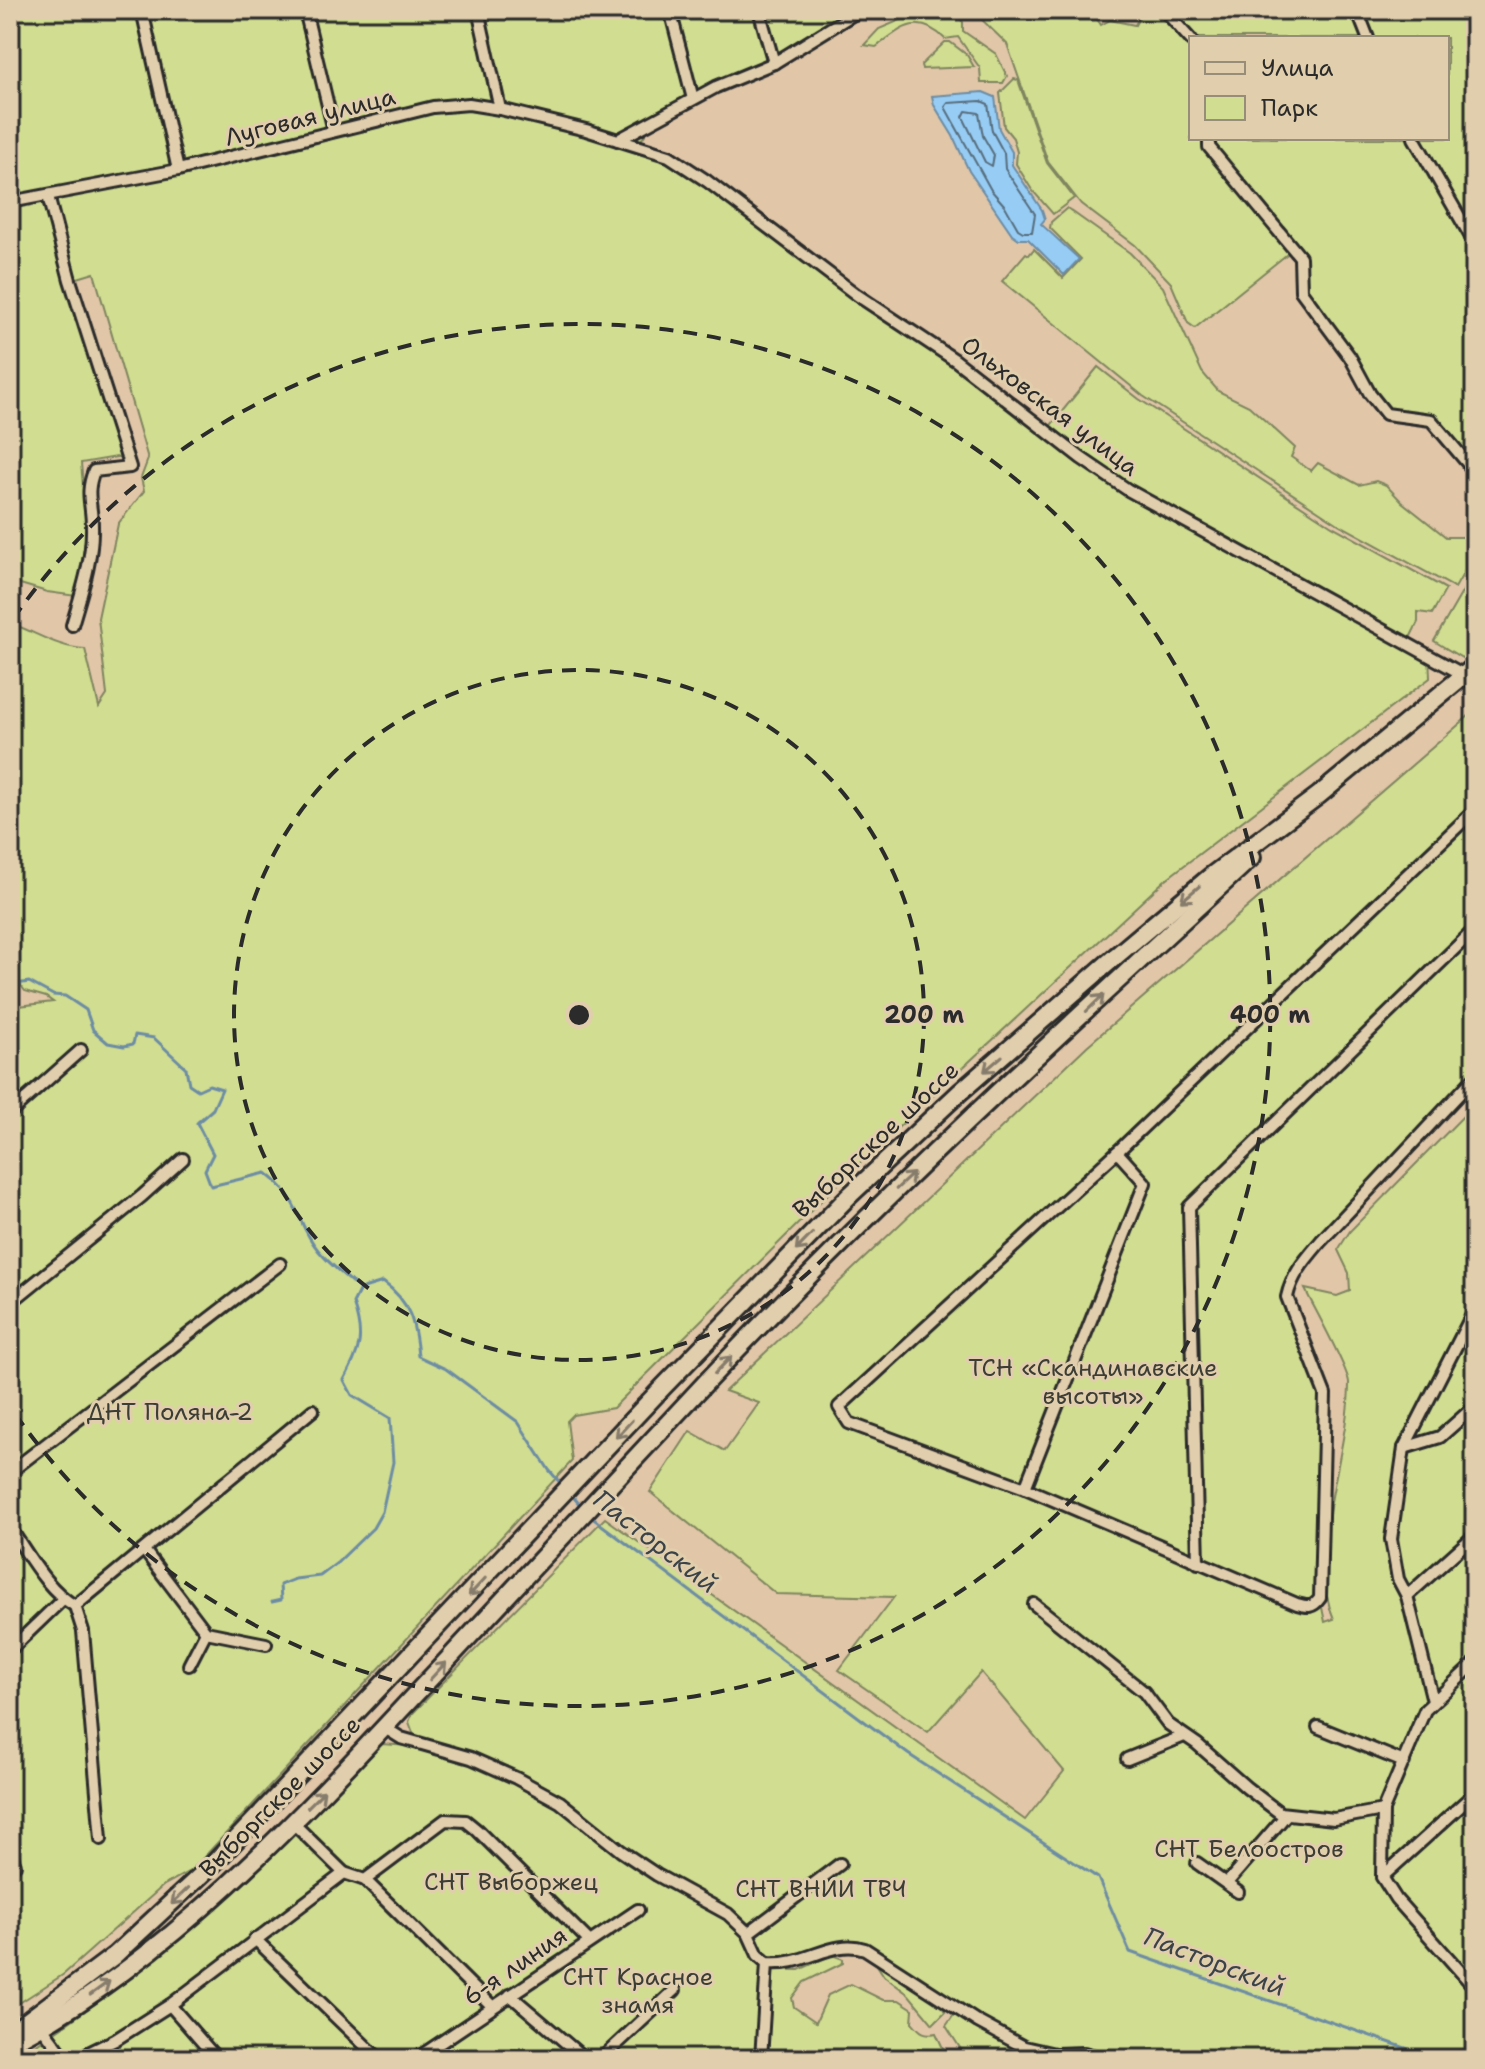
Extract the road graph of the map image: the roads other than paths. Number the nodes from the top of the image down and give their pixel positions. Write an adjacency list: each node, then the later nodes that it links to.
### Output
1 (142, 10): 18 (street)
2 (305, 10): 14 (street)
3 (478, 10): 13 (street)
4 (670, 10): 12 (street)
5 (759, 10): 11 (street)
6 (860, 10): 11 (street)
7 (1164, 10): 10 (street)
8 (1357, 10): 9 (street)
9 (1367, 36)
10 (1189, 38)
11 (774, 63): 12 (street)
12 (693, 99): 15 (street)
13 (500, 109): 14 (street, Луговая улица); 15 (street, Луговая улица)
14 (334, 131): 18 (street, Луговая улица)
15 (618, 140): 24 (street, Ольховская улица)
16 (1209, 140): 22 (street)
17 (1415, 140): 21 (street)
18 (178, 170): 19 (street, Луговая улица)
19 (48, 196): 20 (street, Луговая улица); 23 (street)
20 (10, 202)
21 (1475, 244)
22 (1475, 472)
23 (72, 625)
24 (1471, 674): 25 (main road, Выборгское шоссе)
25 (1319, 795): 56 (main road, Выборгское шоссе, one-way to 25); 85 (main road, Выборгское шоссе, one-way to 85)
26 (1475, 810): 31 (street)
27 (1475, 929): 44 (street)
28 (81, 1050): 30 (street)
29 (1475, 1077): 44 (street)
30 (10, 1113)
31 (1117, 1152): 40 (street); 40 (street)
32 (183, 1159): 34 (street)
33 (280, 1264): 39 (street)
34 (10, 1303)
35 (1475, 1309): 38 (street)
36 (1475, 1406): 38 (street)
37 (313, 1410): 43 (street)
38 (1404, 1448): 45 (street)
39 (10, 1472)
40 (1025, 1488): 44 (street)
41 (10, 1528): 46 (street)
42 (1475, 1535): 45 (street)
43 (144, 1550): 48 (street); 49 (street)
44 (1198, 1563)
45 (1407, 1596): 54 (street)
46 (63, 1599): 48 (street); 51 (street)
47 (1034, 1604): 57 (street)
48 (75, 1606): 64 (street)
49 (206, 1632): 50 (street); 53 (street)
50 (266, 1644)
51 (10, 1650)
52 (1475, 1663): 54 (street)
53 (189, 1665)
54 (1433, 1701): 59 (street)
55 (1318, 1727): 59 (street)
56 (385, 1728): 63 (main road, Выборгское шоссе, one-way to 56); 75 (street)
57 (1184, 1736): 58 (street); 62 (street)
58 (1127, 1759)
59 (1404, 1762): 61 (street)
60 (1475, 1793): 70 (street)
61 (1383, 1810): 62 (street); 70 (street)
62 (1287, 1814): 72 (street)
63 (292, 1822): 69 (street); 84 (main road, Выборгское шоссе, one-way to 63)
64 (101, 1839)
65 (10, 1851): 68 (street)
66 (1197, 1863): 72 (street)
67 (840, 1864): 75 (street)
68 (15, 1865)
69 (344, 1873): 71 (street); 76 (street)
70 (1382, 1877): 79 (street)
71 (365, 1880): 77 (street); 83 (street)
72 (1227, 1883): 73 (street)
73 (1238, 1892)
74 (638, 1910): 77 (street, 6-я линия)
75 (748, 1933): 78 (street)
76 (255, 1939): 82 (street); 90 (street)
77 (589, 1941): 81 (street, 6-я линия)
78 (767, 1963): 94 (street); 95 (street)
79 (1473, 1982)
80 (675, 1990): 93 (street)
81 (510, 1995): 83 (street, 6-я линия); 92 (street)
82 (170, 2005): 88 (street); 89 (street)
83 (492, 2006): 91 (street, 6-я линия)
84 (42, 2027): 86 (main road, Выборгское шоссе); 87 (street)
85 (10, 2034)
86 (10, 2044)
87 (66, 2059)
88 (76, 2059)
89 (217, 2059)
90 (379, 2059)
91 (416, 2059)
92 (585, 2059)
93 (601, 2059)
94 (761, 2059)
95 (1106, 2059)

